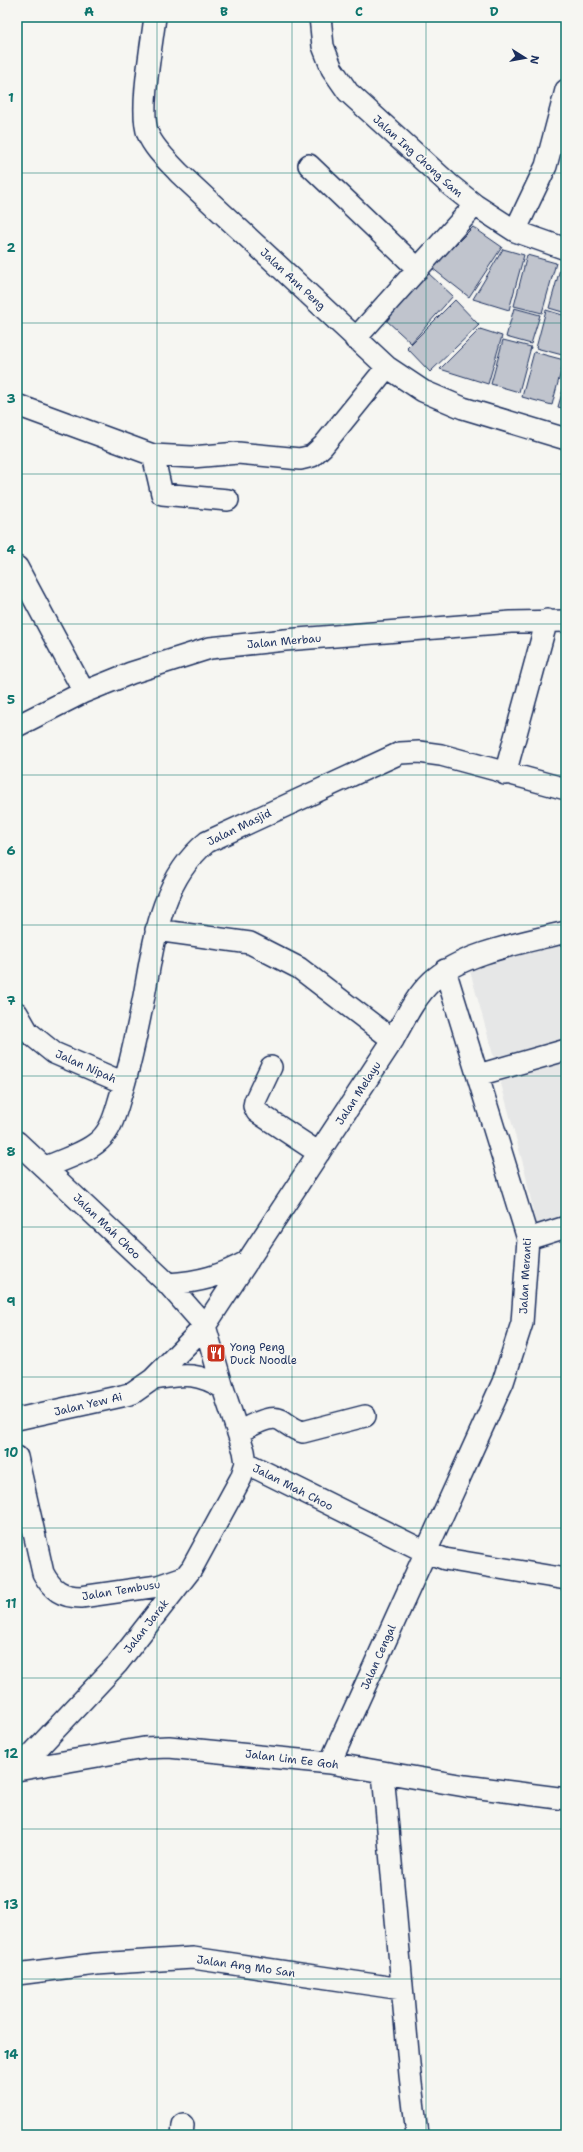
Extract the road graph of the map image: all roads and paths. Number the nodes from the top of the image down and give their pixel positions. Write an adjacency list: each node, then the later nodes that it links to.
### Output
1 (155, 17): 9 (street, Jalan Ann Peng)
2 (320, 17): 5 (street, Jalan Ing Chong Sam)
3 (566, 90): 6 (street)
4 (309, 165): 8 (street)
5 (475, 205): 6 (street, Jalan Ing Chong Sam); 8 (street)
6 (515, 231): 7 (street, Jalan Ing Chong Sam)
7 (566, 250)
8 (418, 269): 9 (street)
9 (355, 339): 10 (street, Jalan Ann Peng)
10 (387, 367): 12 (street, Jalan Ann Peng); 13 (street)
11 (17, 405): 13 (street)
12 (566, 439)
13 (153, 455): 14 (street)
14 (228, 500)
15 (17, 567): 17 (street)
16 (556, 620): 17 (street, Jalan Merbau); 19 (street)
17 (84, 692): 18 (street, Jalan Merbau)
18 (17, 726)
19 (505, 774): 20 (street, Jalan Masjid); 21 (street, Jalan Masjid)
20 (566, 788)
21 (156, 930): 25 (street); 29 (street, Jalan Masjid)
22 (566, 932): 23 (street, Jalan Melayu)
23 (444, 970): 25 (street, Jalan Melayu); 28 (street, Jalan Meranti)
24 (17, 1013): 29 (street, Jalan Nipah)
25 (393, 1040): 31 (street, Jalan Melayu)
26 (566, 1050): 28 (street)
27 (271, 1066): 31 (street)
28 (478, 1075): 34 (street, Jalan Meranti)
29 (124, 1083): 32 (street, Jalan Masjid)
30 (17, 1142): 32 (street, Jalan Mah Choo)
31 (320, 1153): 35 (street, Jalan Melayu)
32 (46, 1167): 36 (street, Jalan Mah Choo)
33 (566, 1227): 34 (street)
34 (528, 1239): 45 (street, Jalan Meranti)
35 (249, 1261): 36 (street); 37 (street, Jalan Melayu)
36 (168, 1284): 37 (street, Jalan Mah Choo)
37 (205, 1326): 38 (street, Jalan Yew Ai); 39 (street, Jalan Mah Choo)
38 (153, 1379): 39 (street); 41 (street, Jalan Yew Ai)
39 (223, 1388): 42 (street, Jalan Mah Choo)
40 (365, 1416): 42 (street)
41 (17, 1419)
42 (238, 1432): 44 (street, Jalan Mah Choo)
43 (17, 1458): 46 (street, Jalan Tembusu)
44 (246, 1463): 45 (street, Jalan Mah Choo); 46 (street, Jalan Jarak)
45 (426, 1552): 47 (street, Jalan Mah Choo); 48 (street, Jalan Cengal)
46 (184, 1577): 49 (street, Jalan Jarak)
47 (566, 1579)
48 (330, 1763): 49 (street, Jalan Lim Ee Goh); 50 (street, Jalan Lim Ee Goh)
49 (17, 1770)
50 (382, 1772): 51 (street, Jalan Lim Ee Goh); 53 (street)
51 (566, 1799)
52 (17, 1974): 53 (street, Jalan Ang Mo San)
53 (402, 1989): 54 (street)
54 (417, 2135)

